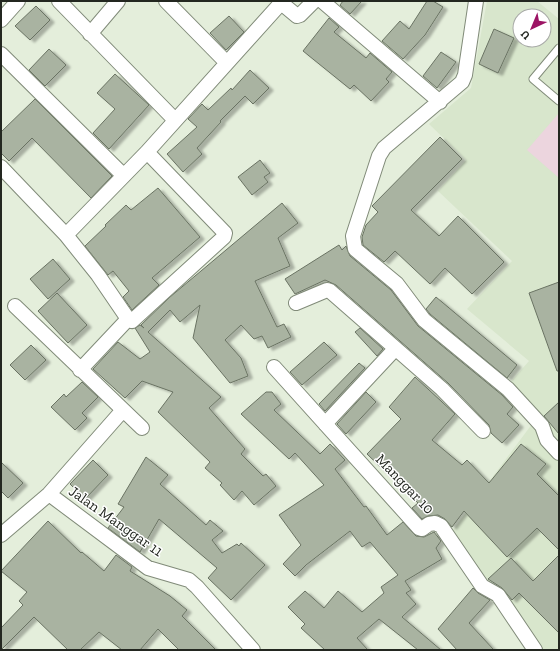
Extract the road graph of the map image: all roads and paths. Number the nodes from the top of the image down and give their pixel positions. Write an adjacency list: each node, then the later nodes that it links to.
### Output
1 (18, 1): 9 (street)
2 (59, 1): 10 (street)
3 (118, 1): 10 (street)
4 (166, 1): 13 (street)
5 (314, 1): 8 (street)
6 (322, 1): 15 (street)
7 (476, 1): 15 (street)
8 (280, 2): 13 (street)
9 (1, 20)
10 (90, 34): 16 (street)
11 (559, 48): 14 (lane)
12 (1, 54): 19 (street)
13 (226, 62): 16 (street)
14 (559, 101)
15 (440, 102): 31 (street)
16 (174, 119): 17 (street)
17 (147, 152): 19 (street); 23 (street)
18 (1, 167): 20 (street)
19 (124, 175): 20 (street)
20 (66, 235): 23 (street)
21 (296, 303): 24 (street)
22 (15, 306): 26 (street)
23 (128, 319): 26 (street)
24 (395, 349): 28 (street); 30 (street)
25 (274, 368): 28 (street, Manggar 10)
26 (80, 370): 27 (street)
27 (123, 410): 29 (street); 32 (street)
28 (325, 424): 35 (street, Manggar 10)
29 (142, 428)
30 (482, 431)
31 (559, 453)
32 (49, 494): 33 (street); 34 (street, Jalan Manggar 11)
33 (1, 535)
34 (253, 650)
35 (535, 650)

